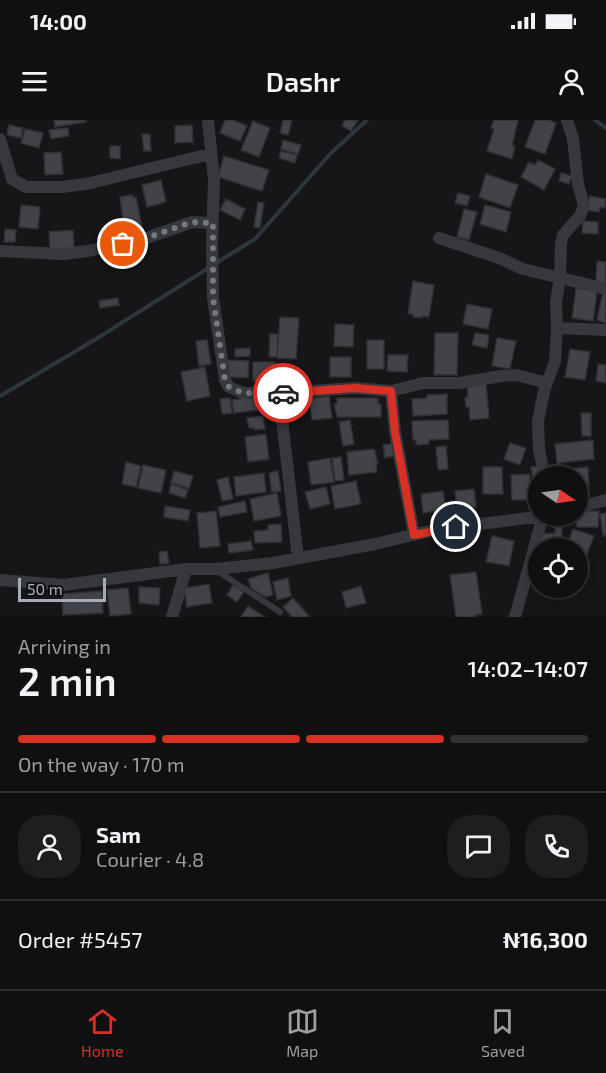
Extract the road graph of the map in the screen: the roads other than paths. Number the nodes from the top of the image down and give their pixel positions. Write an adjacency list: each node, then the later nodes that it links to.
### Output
1 (208, 120): 4 (street)
2 (567, 120): 8 (street)
3 (0, 139): 4 (street)
4 (210, 154): 5 (street)
5 (213, 223): 7 (street); 14 (street)
6 (439, 238): 8 (street)
7 (0, 251)
8 (560, 277): 9 (street); 10 (street)
9 (606, 289)
10 (557, 328): 11 (street); 12 (street)
11 (606, 330)
12 (547, 383): 13 (street); 15 (street)
13 (391, 391): 14 (street); 18 (street)
14 (279, 393): 19 (street)
15 (543, 466)
16 (606, 500): 17 (street)
17 (588, 504)
18 (414, 535): 19 (street); 25 (street)
19 (298, 558): 21 (street)
20 (186, 569): 21 (street); 22 (street); 24 (street)
21 (215, 569): 23 (lane)
22 (0, 580)
23 (280, 612)
24 (172, 617)
25 (514, 617)

